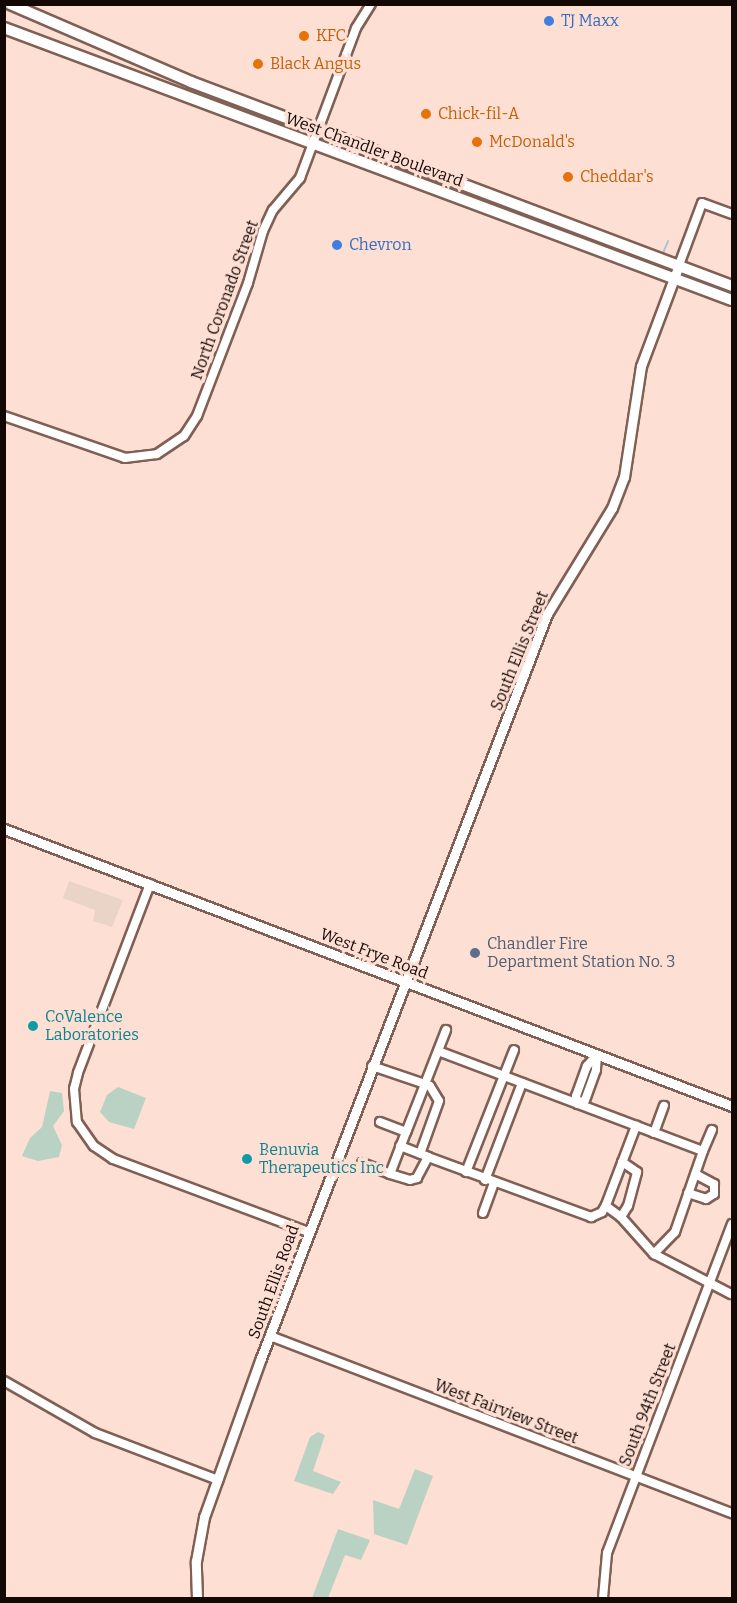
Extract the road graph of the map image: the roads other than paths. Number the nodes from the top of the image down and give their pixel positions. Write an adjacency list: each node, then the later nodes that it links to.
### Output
1 (10, 4): 4 (main road, West Chandler Boulevard)
2 (371, 4): 4 (street, North Coronado Street)
3 (4, 28): 5 (main road, West Chandler Boulevard)
4 (319, 128): 5 (street, North Coronado Street); 7 (main road, West Chandler Boulevard)
5 (313, 144): 6 (main road, West Chandler Boulevard); 13 (street, North Coronado Street)
6 (441, 191): 7 (main road); 10 (main road, West Chandler Boulevard)
7 (493, 196): 9 (main road, West Chandler Boulevard)
8 (732, 214): 9 (street)
9 (679, 265): 10 (street, South Ellis Street); 11 (main road, West Chandler Boulevard)
10 (674, 278): 12 (main road, West Chandler Boulevard); 16 (street, South Ellis Street)
11 (732, 285)
12 (732, 300)
13 (4, 416)
14 (4, 829): 15 (street, West Frye Road)
15 (150, 884): 16 (street, West Frye Road); 48 (street)
16 (405, 982): 20 (street, West Frye Road); 21 (street, South Ellis Road)
17 (446, 1030): 18 (street)
18 (438, 1050): 22 (street); 24 (street)
19 (514, 1050): 22 (street)
20 (597, 1054): 25 (street); 27 (street, West Frye Road)
21 (372, 1066): 24 (street); 48 (street, South Ellis Road)
22 (504, 1076): 23 (street); 38 (street)
23 (522, 1083): 25 (street); 41 (street)
24 (425, 1084): 31 (street); 35 (street)
25 (578, 1104): 29 (street)
26 (664, 1106): 32 (street)
27 (732, 1106)
28 (380, 1122): 31 (street)
29 (636, 1126): 32 (street); 36 (street)
30 (712, 1130): 34 (street)
31 (406, 1132): 33 (street)
32 (654, 1133): 34 (street)
33 (400, 1146): 35 (street); 39 (street)
34 (703, 1151): 40 (street)
35 (424, 1155): 38 (street); 39 (street)
36 (622, 1162): 44 (street); 46 (street)
37 (362, 1163): 39 (street)
38 (466, 1172): 41 (street)
39 (390, 1174)
40 (695, 1174): 43 (street); 43 (street)
41 (485, 1180): 42 (street)
42 (494, 1183): 44 (street); 45 (street)
43 (688, 1193): 49 (street)
44 (606, 1206): 46 (street)
45 (483, 1213)
46 (621, 1217): 49 (street)
47 (732, 1224): 50 (street, South 94th Street)
48 (308, 1232): 52 (street, South Ellis Road)
49 (654, 1254): 50 (street)
50 (708, 1285): 51 (street); 54 (street, South 94th Street)
51 (731, 1293)
52 (270, 1336): 54 (street, West Fairview Street); 55 (street, South Ellis Road)
53 (4, 1381): 55 (street)
54 (636, 1475): 56 (street, West Fairview Street); 58 (street, South 94th Street)
55 (218, 1480): 57 (street, South Ellis Road)
56 (732, 1513)
57 (197, 1599)
58 (603, 1599)

